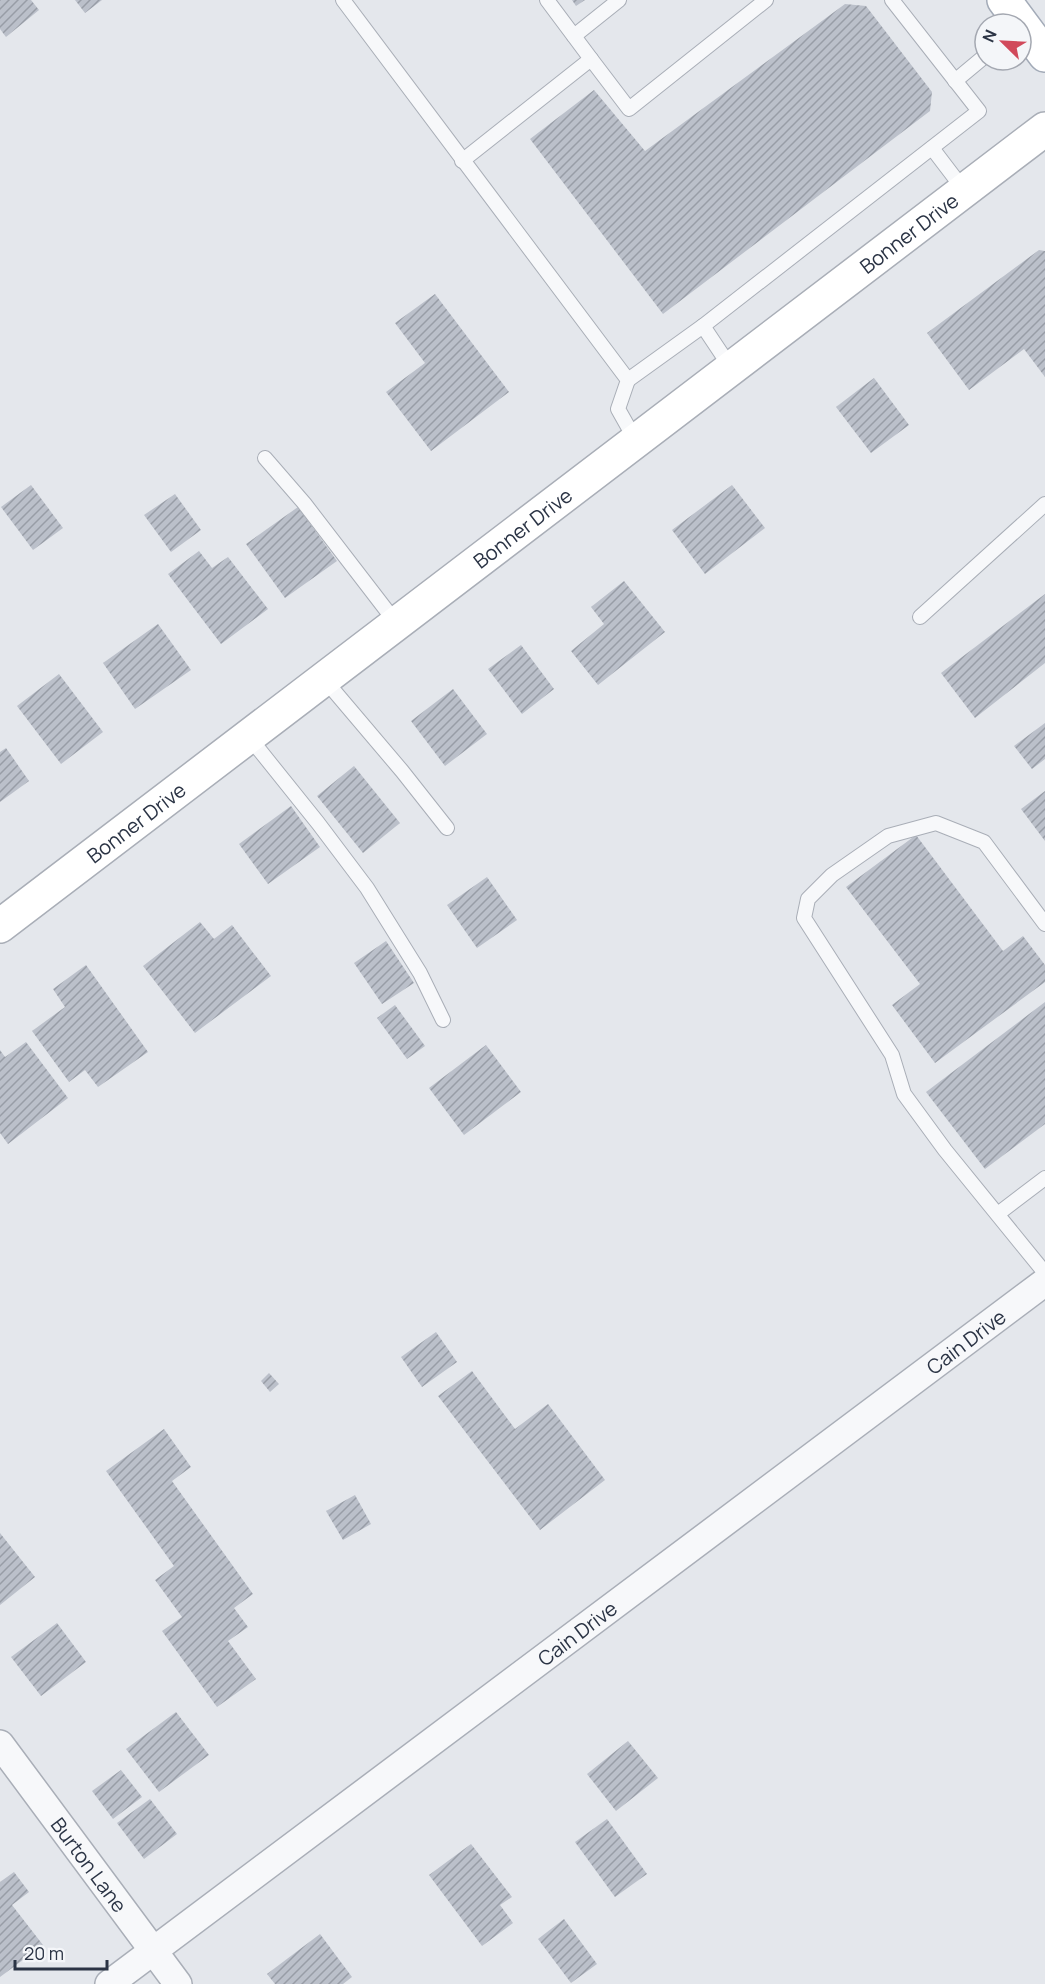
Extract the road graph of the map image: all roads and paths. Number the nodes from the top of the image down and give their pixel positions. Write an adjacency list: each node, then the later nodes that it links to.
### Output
1 (343, 0): 14 (lane)
2 (547, 0): 6 (lane)
3 (619, 0): 6 (lane)
4 (766, 0): 9 (lane)
5 (892, 0): 11 (lane)
6 (574, 36): 9 (lane)
7 (1033, 39): 8 (street)
8 (1045, 55)
9 (591, 59): 14 (lane)
10 (973, 66): 11 (lane)
11 (955, 81): 13 (lane)
12 (1045, 129): 15 (street, Bonner Drive)
13 (932, 148): 15 (lane); 16 (lane)
14 (462, 160): 18 (lane)
15 (964, 190): 17 (street, Bonner Drive)
16 (703, 326): 17 (lane); 18 (lane)
17 (731, 368): 19 (street, Bonner Drive)
18 (628, 380): 19 (lane)
19 (636, 441): 23 (street, Bonner Drive)
20 (265, 458): 23 (lane)
21 (1045, 504): 22 (lane)
22 (920, 617)
23 (397, 624): 24 (street, Bonner Drive)
24 (324, 679): 25 (street, Bonner Drive); 26 (lane)
25 (249, 737): 28 (street, Bonner Drive); 29 (lane)
26 (447, 828)
27 (1045, 924): 31 (lane)
28 (0, 926)
29 (443, 1020)
30 (1045, 1178): 31 (lane)
31 (999, 1213): 32 (lane)
32 (1045, 1273)
33 (1045, 1282): 35 (street, Cain Drive)
34 (0, 1744): 35 (street, Burton Lane)
35 (154, 1950): 36 (street, Cain Drive); 37 (street, Burton Lane)
36 (110, 1984)
37 (178, 1984)

